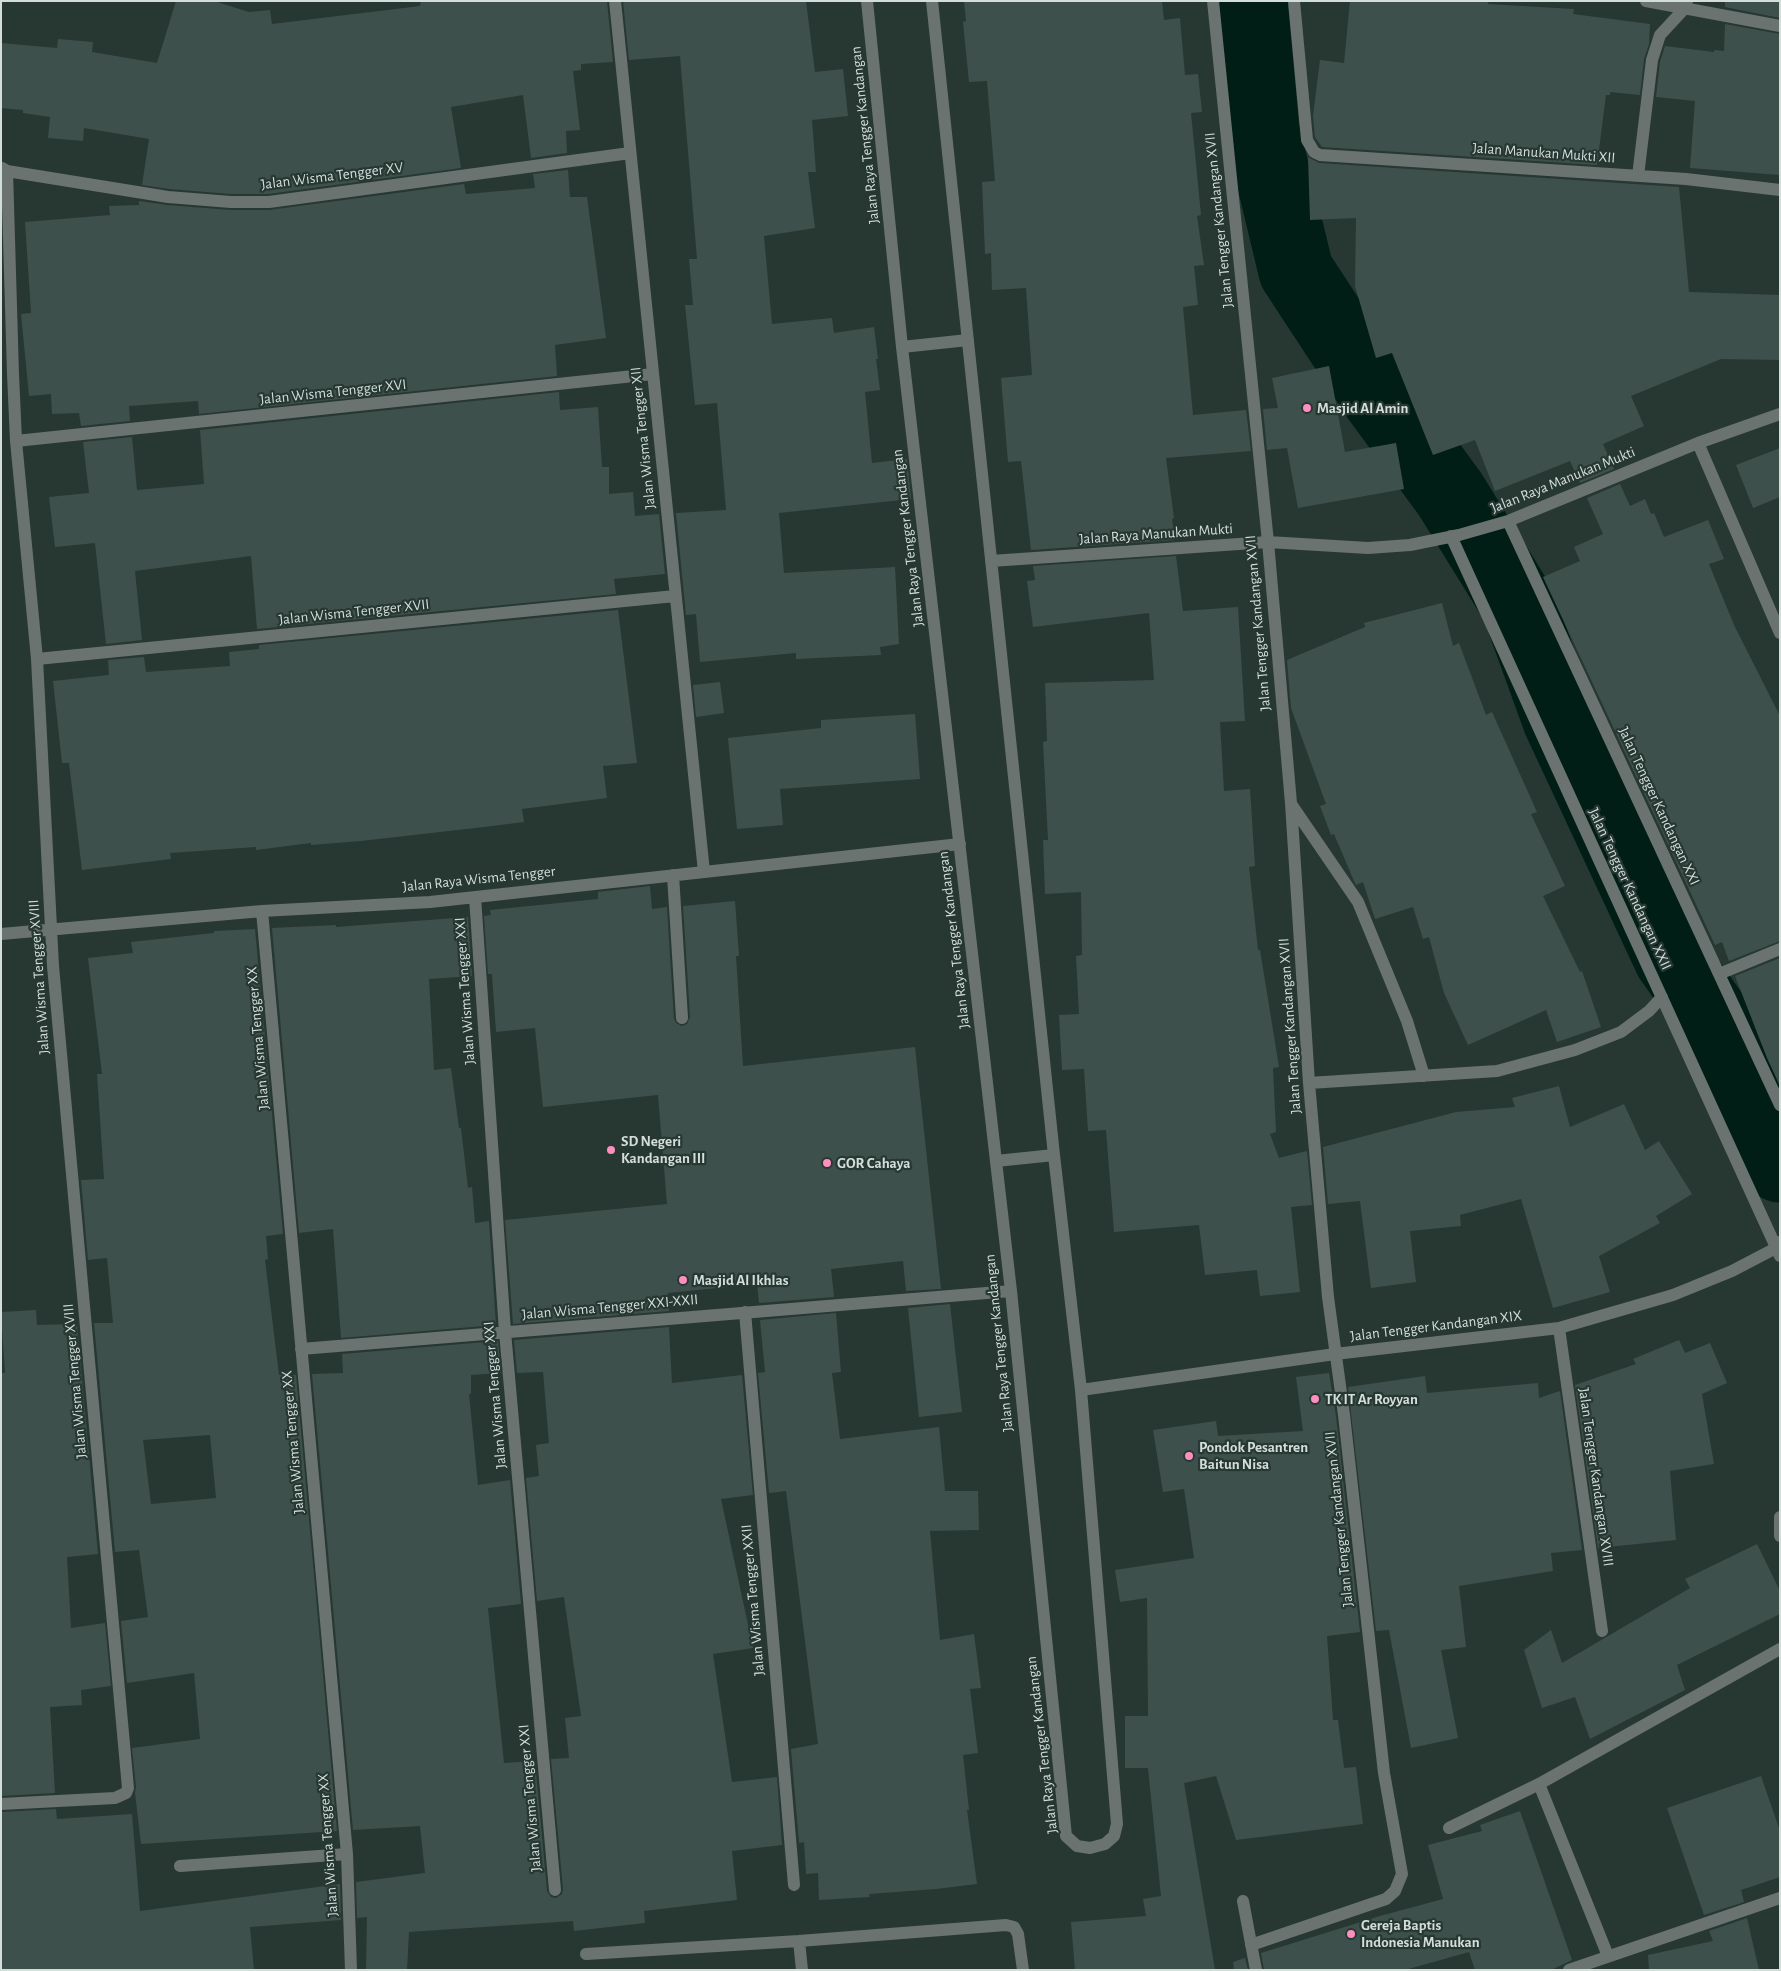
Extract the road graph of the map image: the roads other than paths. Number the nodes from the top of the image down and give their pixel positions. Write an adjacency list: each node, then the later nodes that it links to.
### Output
1 (615, 1): 9 (street, Jalan Wisma Tengger XII)
2 (867, 1): 14 (street, Jalan Raya Tengger Kandangan)
3 (932, 1): 13 (street, Jalan Raya Tengger Kandangan)
4 (1213, 1): 21 (street, Jalan Tengger Kandangan XVII)
5 (1294, 1): 11 (street, Jalan Manukan Mukti XII)
6 (1646, 1): 7 (street)
7 (1686, 5): 8 (street); 11 (street)
8 (1780, 26)
9 (630, 153): 10 (street, Jalan Wisma Tengger XV); 15 (street, Jalan Wisma Tengger XII)
10 (4, 169): 17 (street, Jalan Wisma Tengger XVIII)
11 (1638, 176): 12 (street, Jalan Manukan Mukti XII)
12 (1780, 190)
13 (968, 340): 14 (street); 22 (street, Jalan Raya Tengger Kandangan)
14 (902, 346): 27 (street, Jalan Raya Tengger Kandangan)
15 (653, 374): 17 (street, Jalan Wisma Tengger XVI); 23 (street, Jalan Wisma Tengger XII)
16 (1780, 414): 18 (street, Jalan Raya Manukan Mukti)
17 (16, 441): 25 (street, Jalan Wisma Tengger XVIII)
18 (1698, 443): 19 (street, Jalan Raya Manukan Mukti); 24 (street)
19 (1505, 522): 20 (street, Jalan Raya Manukan Mukti); 35 (street, Jalan Tengger Kandangan XXI)
20 (1455, 536): 21 (street, Jalan Raya Manukan Mukti); 36 (street, Jalan Tengger Kandangan XXII)
21 (1268, 542): 22 (street, Jalan Raya Manukan Mukti); 26 (street, Jalan Tengger Kandangan XVII)
22 (991, 561): 41 (street, Jalan Raya Tengger Kandangan)
23 (676, 596): 25 (street, Jalan Wisma Tengger XVII); 28 (street, Jalan Wisma Tengger XII)
24 (1780, 633)
25 (37, 660): 32 (street, Jalan Wisma Tengger XVIII)
26 (1291, 803): 38 (street); 39 (street, Jalan Tengger Kandangan XVII)
27 (960, 844): 28 (street, Jalan Raya Wisma Tengger); 42 (street, Jalan Raya Tengger Kandangan)
28 (704, 872): 29 (street, Jalan Raya Wisma Tengger)
29 (673, 875): 30 (street, Jalan Raya Wisma Tengger); 37 (street)
30 (476, 897): 31 (street, Jalan Raya Wisma Tengger); 47 (street, Jalan Wisma Tengger XXI)
31 (262, 911): 32 (street, Jalan Raya Wisma Tengger); 48 (street, Jalan Wisma Tengger XX)
32 (50, 930): 33 (street, Jalan Raya Wisma Tengger); 56 (street, Jalan Wisma Tengger XVIII)
33 (1, 934)
34 (1780, 949): 35 (street)
35 (1719, 974): 40 (street, Jalan Tengger Kandangan XXI)
36 (1662, 998): 38 (street); 43 (street, Jalan Tengger Kandangan XXII)
37 (682, 1018)
38 (1424, 1076): 39 (street)
39 (1310, 1083): 49 (street, Jalan Tengger Kandangan XVII)
40 (1780, 1105)
41 (1054, 1155): 42 (street); 50 (street, Jalan Raya Tengger Kandangan)
42 (996, 1161): 44 (street, Jalan Raya Tengger Kandangan)
43 (1778, 1249): 46 (street, Jalan Tengger Kandangan XIX)
44 (1011, 1291): 45 (street, Jalan Wisma Tengger XXI-XXII); 50 (street, Jalan Raya Tengger Kandangan)
45 (745, 1312): 47 (street, Jalan Wisma Tengger XXI-XXII); 60 (street, Jalan Wisma Tengger XXII)
46 (1559, 1328): 49 (street, Jalan Tengger Kandangan XIX); 53 (street, Jalan Tengger Kandangan XVIII)
47 (505, 1332): 48 (street, Jalan Wisma Tengger XXI-XXII); 61 (street, Jalan Wisma Tengger XXI)
48 (301, 1349): 58 (street, Jalan Wisma Tengger XX)
49 (1336, 1354): 50 (street, Jalan Tengger Kandangan XIX); 65 (street, Jalan Tengger Kandangan XVII)
50 (1081, 1390)
51 (1780, 1517): 52 (street)
52 (1780, 1536)
53 (1602, 1631)
54 (1780, 1649): 55 (street)
55 (1539, 1784): 57 (street); 67 (street)
56 (1, 1804)
57 (1449, 1828)
58 (347, 1854): 59 (street); 68 (street, Jalan Wisma Tengger XX)
59 (180, 1866)
60 (794, 1885)
61 (555, 1890)
62 (1780, 1898): 67 (street)
63 (1243, 1901): 65 (street)
64 (799, 1941): 66 (street); 69 (street); 70 (street)
65 (1250, 1945): 71 (street)
66 (586, 1954)
67 (1608, 1956): 72 (street)
68 (351, 1970)
69 (802, 1970)
70 (1023, 1970)
71 (1256, 1970)
72 (1569, 1970)

